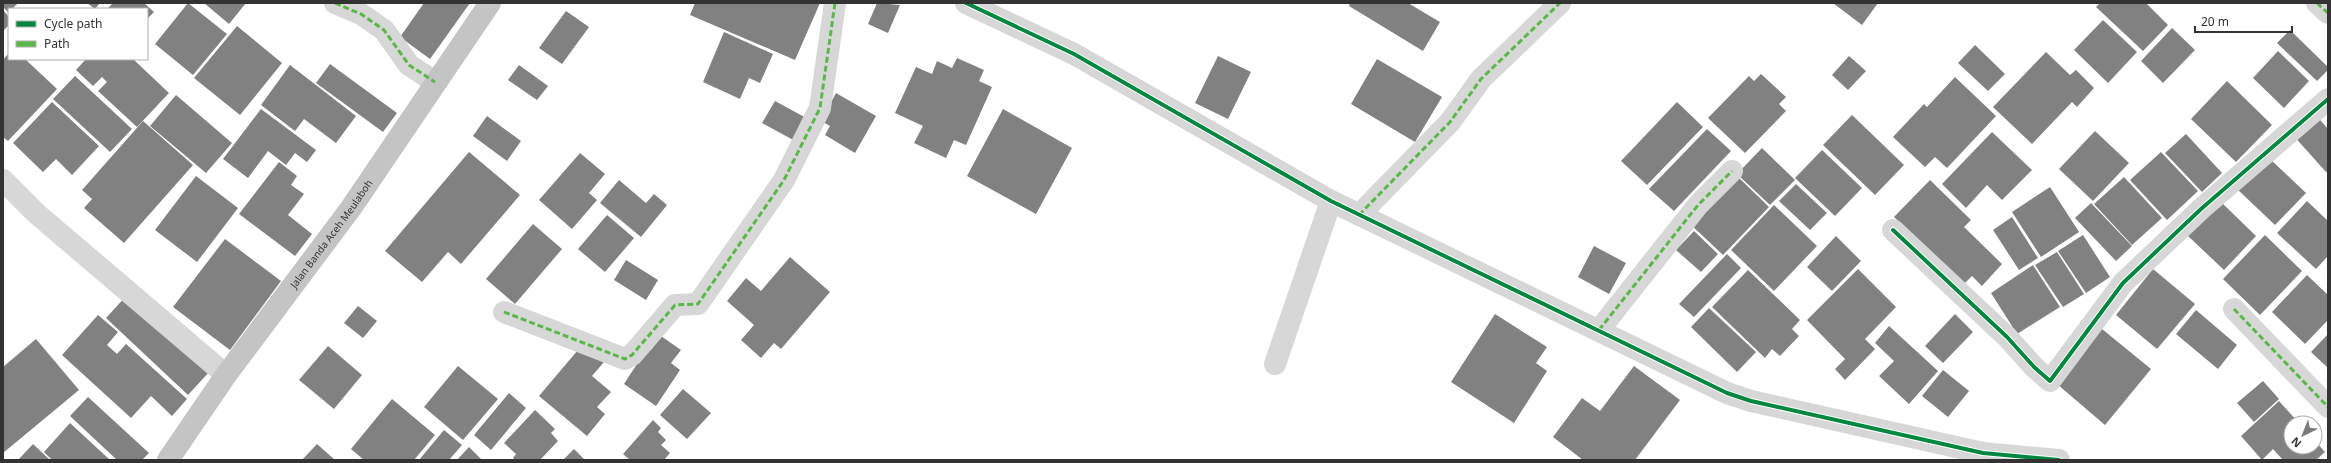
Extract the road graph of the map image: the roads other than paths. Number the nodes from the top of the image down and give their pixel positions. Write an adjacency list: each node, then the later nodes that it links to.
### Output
1 (335, 3): 8 (street)
2 (490, 3): 8 (highway, Jalan Banda Aceh Meulaboh)
3 (835, 3): 16 (street)
4 (966, 3): 12 (street)
5 (1560, 3): 13 (street)
6 (2317, 3): 7 (street)
7 (2328, 13)
8 (435, 82): 19 (highway, Jalan Banda Aceh Meulaboh)
9 (2328, 99): 14 (street)
10 (1732, 171): 17 (street)
11 (3, 180): 19 (street)
12 (1331, 201): 13 (street); 18 (street)
13 (1359, 215): 17 (street)
14 (1893, 230)
15 (2234, 309): 20 (street)
16 (504, 312)
17 (1600, 330): 21 (street)
18 (1275, 364)
19 (226, 375): 22 (highway, Jalan Banda Aceh Meulaboh)
20 (2328, 406)
21 (1983, 457): 23 (street)
22 (168, 460)
23 (2059, 460)

